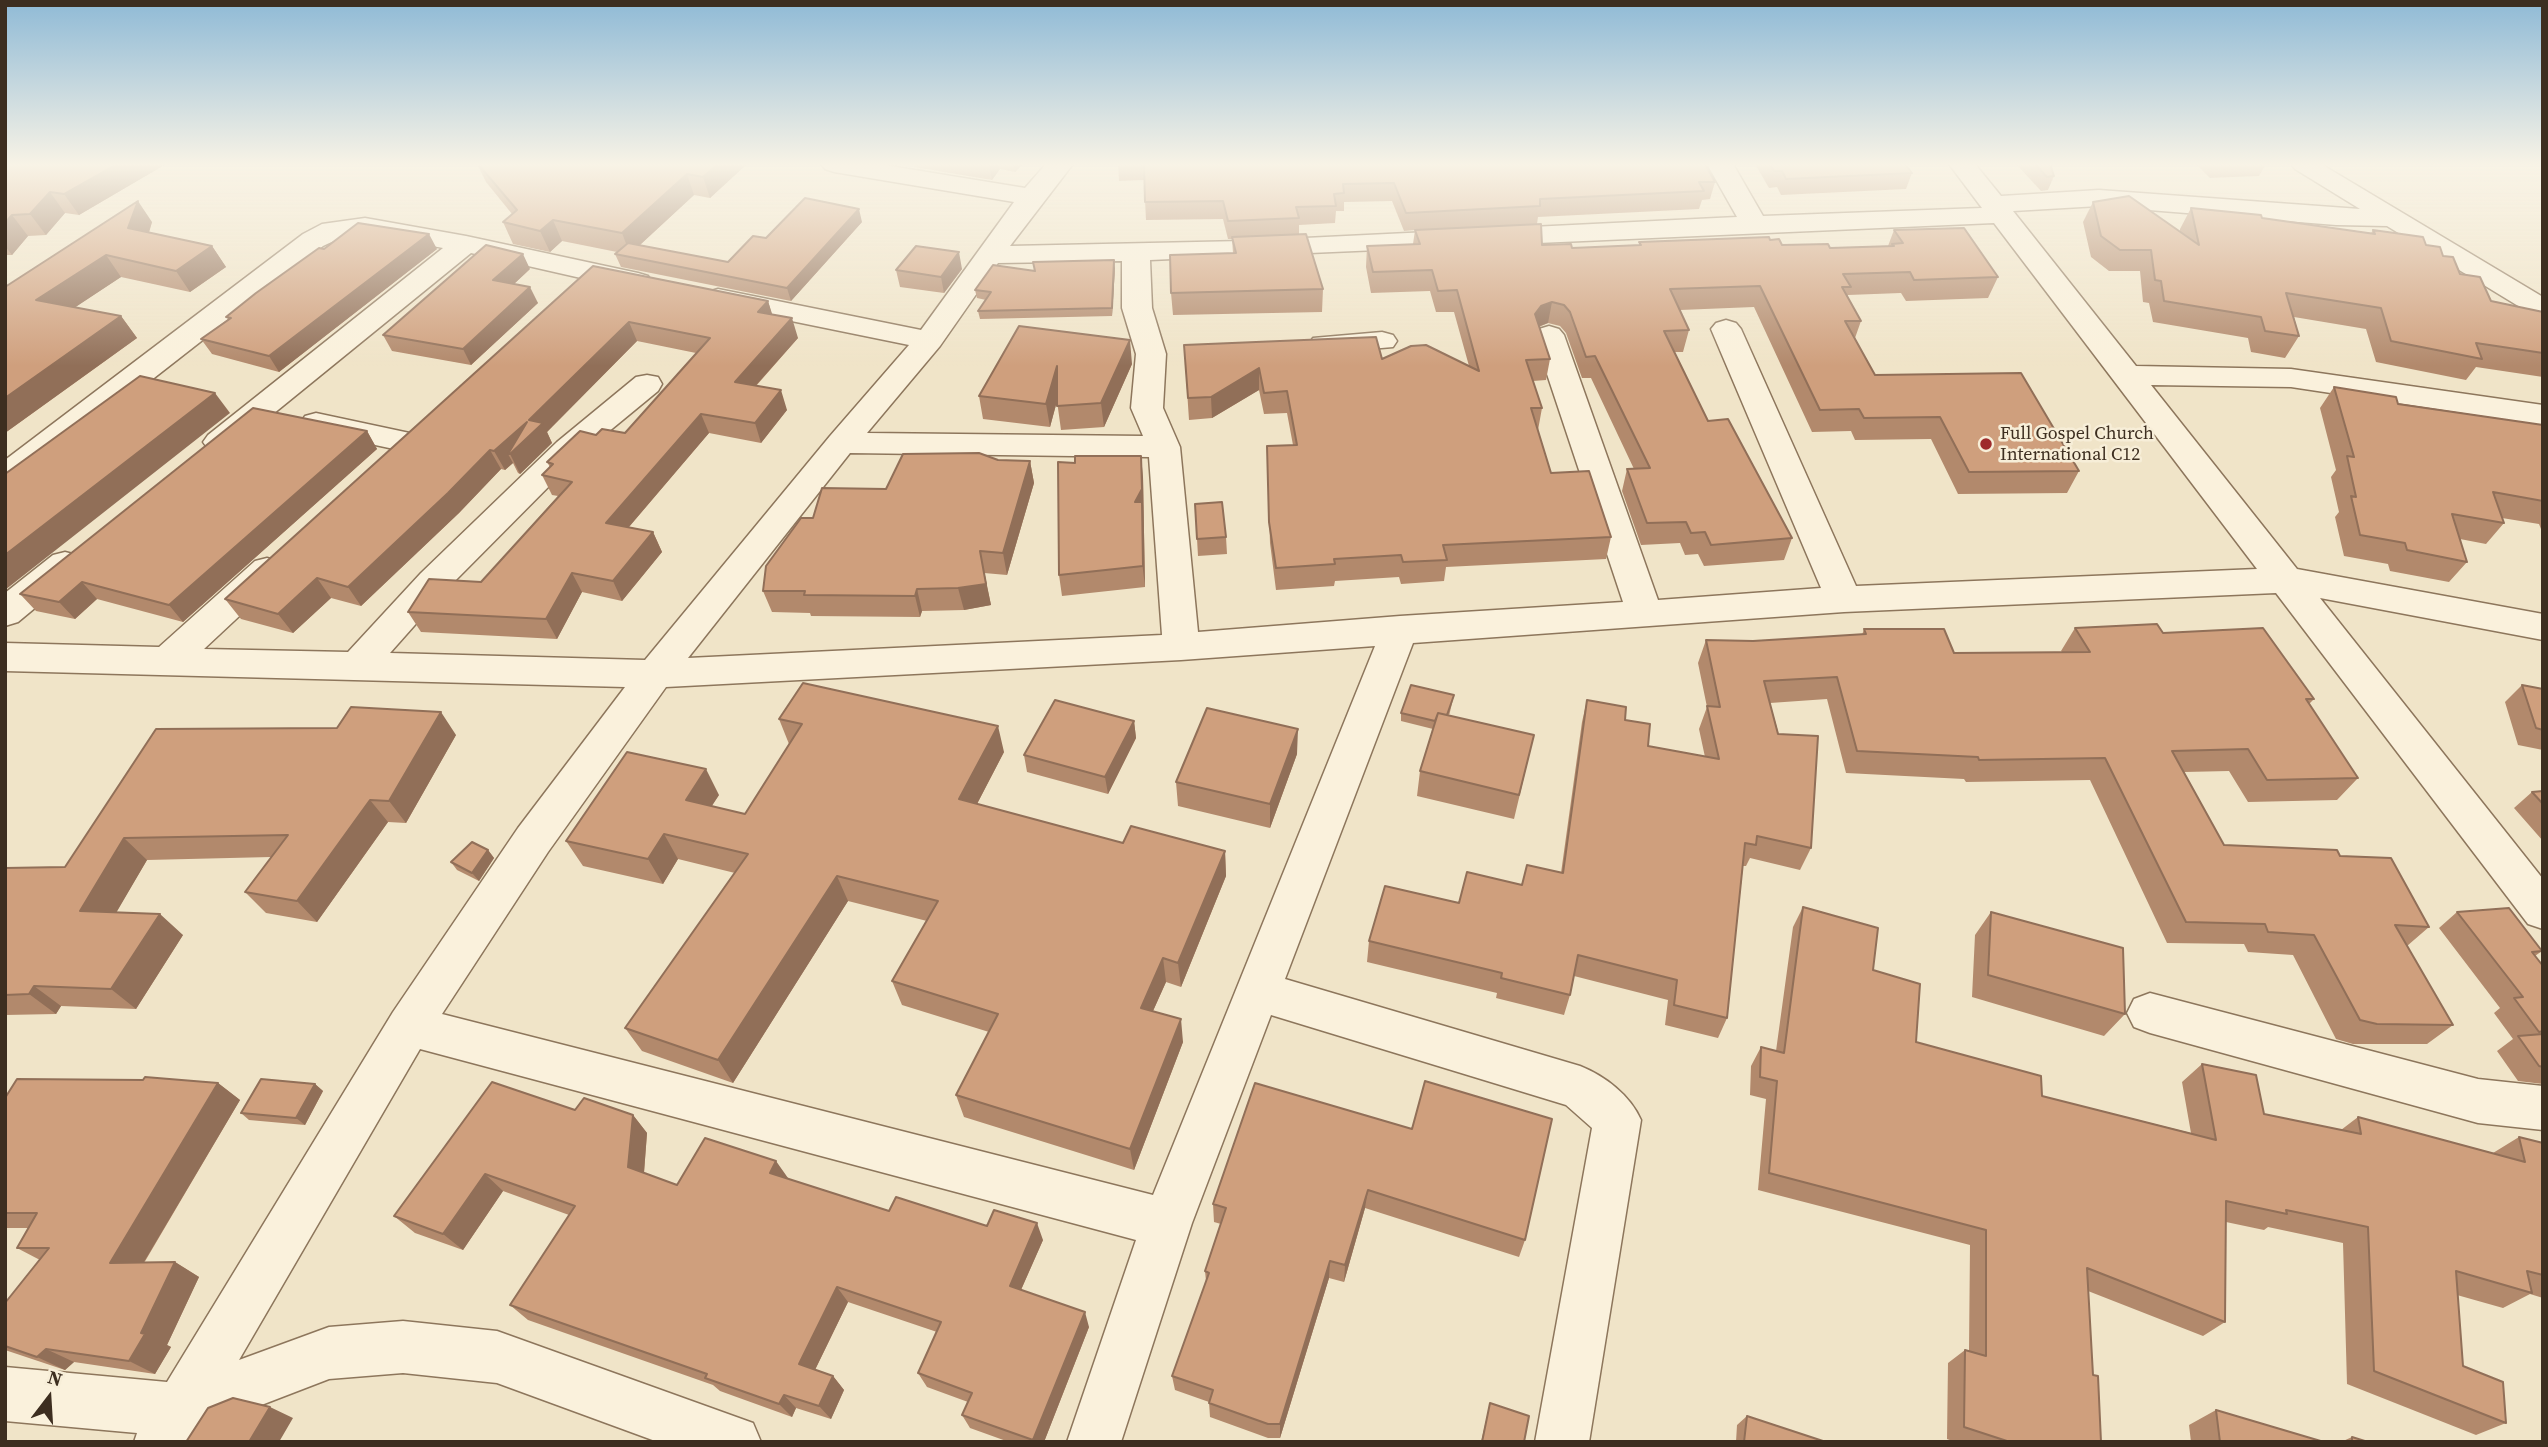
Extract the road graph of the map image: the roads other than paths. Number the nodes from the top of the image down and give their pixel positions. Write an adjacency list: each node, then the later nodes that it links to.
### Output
1 (329, 232): 26 (street)
2 (396, 232): 7 (street)
3 (1007, 232): 9 (street)
4 (1616, 232): 8 (street)
5 (2015, 232): 18 (street)
6 (2413, 232): 12 (street)
7 (466, 244): 10 (street); 20 (street)
8 (1136, 254): 9 (street); 23 (street)
9 (990, 255): 15 (street)
10 (590, 272): 11 (street); 15 (street)
11 (563, 298)
12 (2543, 309)
13 (1726, 329): 30 (street)
14 (1549, 335): 32 (street)
15 (929, 340): 22 (street)
16 (1382, 341): 17 (street)
17 (1292, 346)
18 (2127, 375): 21 (street); 29 (street)
19 (647, 384): 38 (street)
20 (259, 411): 24 (street); 25 (street)
21 (2543, 415)
22 (841, 443): 23 (street); 39 (street)
23 (1164, 447): 35 (street)
24 (195, 461)
25 (379, 468)
26 (5, 477)
27 (89, 545): 31 (street)
28 (293, 547): 37 (street)
29 (2288, 580): 30 (street); 33 (street); 40 (street)
30 (1844, 599): 32 (street)
31 (5, 613)
32 (1645, 615): 34 (street)
33 (2543, 627)
34 (1400, 629): 35 (street); 41 (street)
35 (1181, 647): 39 (street)
36 (5, 657): 37 (street)
37 (165, 663): 38 (street)
38 (357, 666): 39 (street)
39 (655, 674): 43 (street)
40 (2543, 911)
41 (1258, 991): 45 (street); 50 (street)
42 (2150, 1013): 44 (street)
43 (409, 1026): 45 (street); 47 (street)
44 (2543, 1108)
45 (1167, 1223): 49 (street)
46 (5, 1394): 47 (street)
47 (170, 1426): 48 (street)
48 (734, 1442)
49 (1094, 1442)
50 (1562, 1442)

